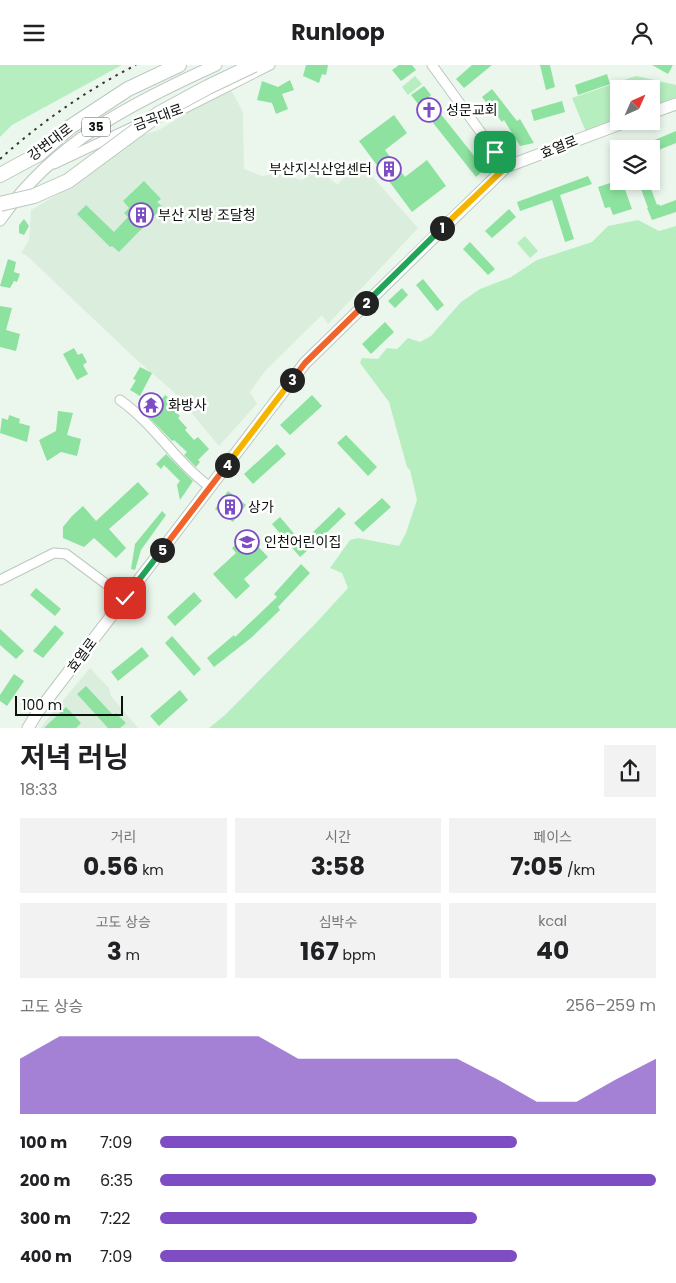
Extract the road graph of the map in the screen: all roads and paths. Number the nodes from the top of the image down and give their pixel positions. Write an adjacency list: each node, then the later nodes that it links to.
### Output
1 (179, 65): 11 (highway, 강변대로)
2 (216, 65): 10 (main road, 금곡대로 / 35)
3 (254, 65): 12 (highway, bridge)
4 (270, 65): 10 (street, 금곡대로)
5 (432, 65): 9 (street)
6 (676, 104): 7 (main road)
7 (660, 110)
8 (610, 128): 9 (main road, 효열로)
9 (506, 167): 15 (main road, 효열로)
10 (44, 169): 13 (main road, 금곡대로 / 35)
11 (0, 175)
12 (0, 204)
13 (0, 220)
14 (120, 400): 15 (street)
15 (210, 487): 17 (main road, 효열로)
16 (0, 580): 17 (street)
17 (125, 598): 18 (main road, 효열로)
18 (28, 728)

